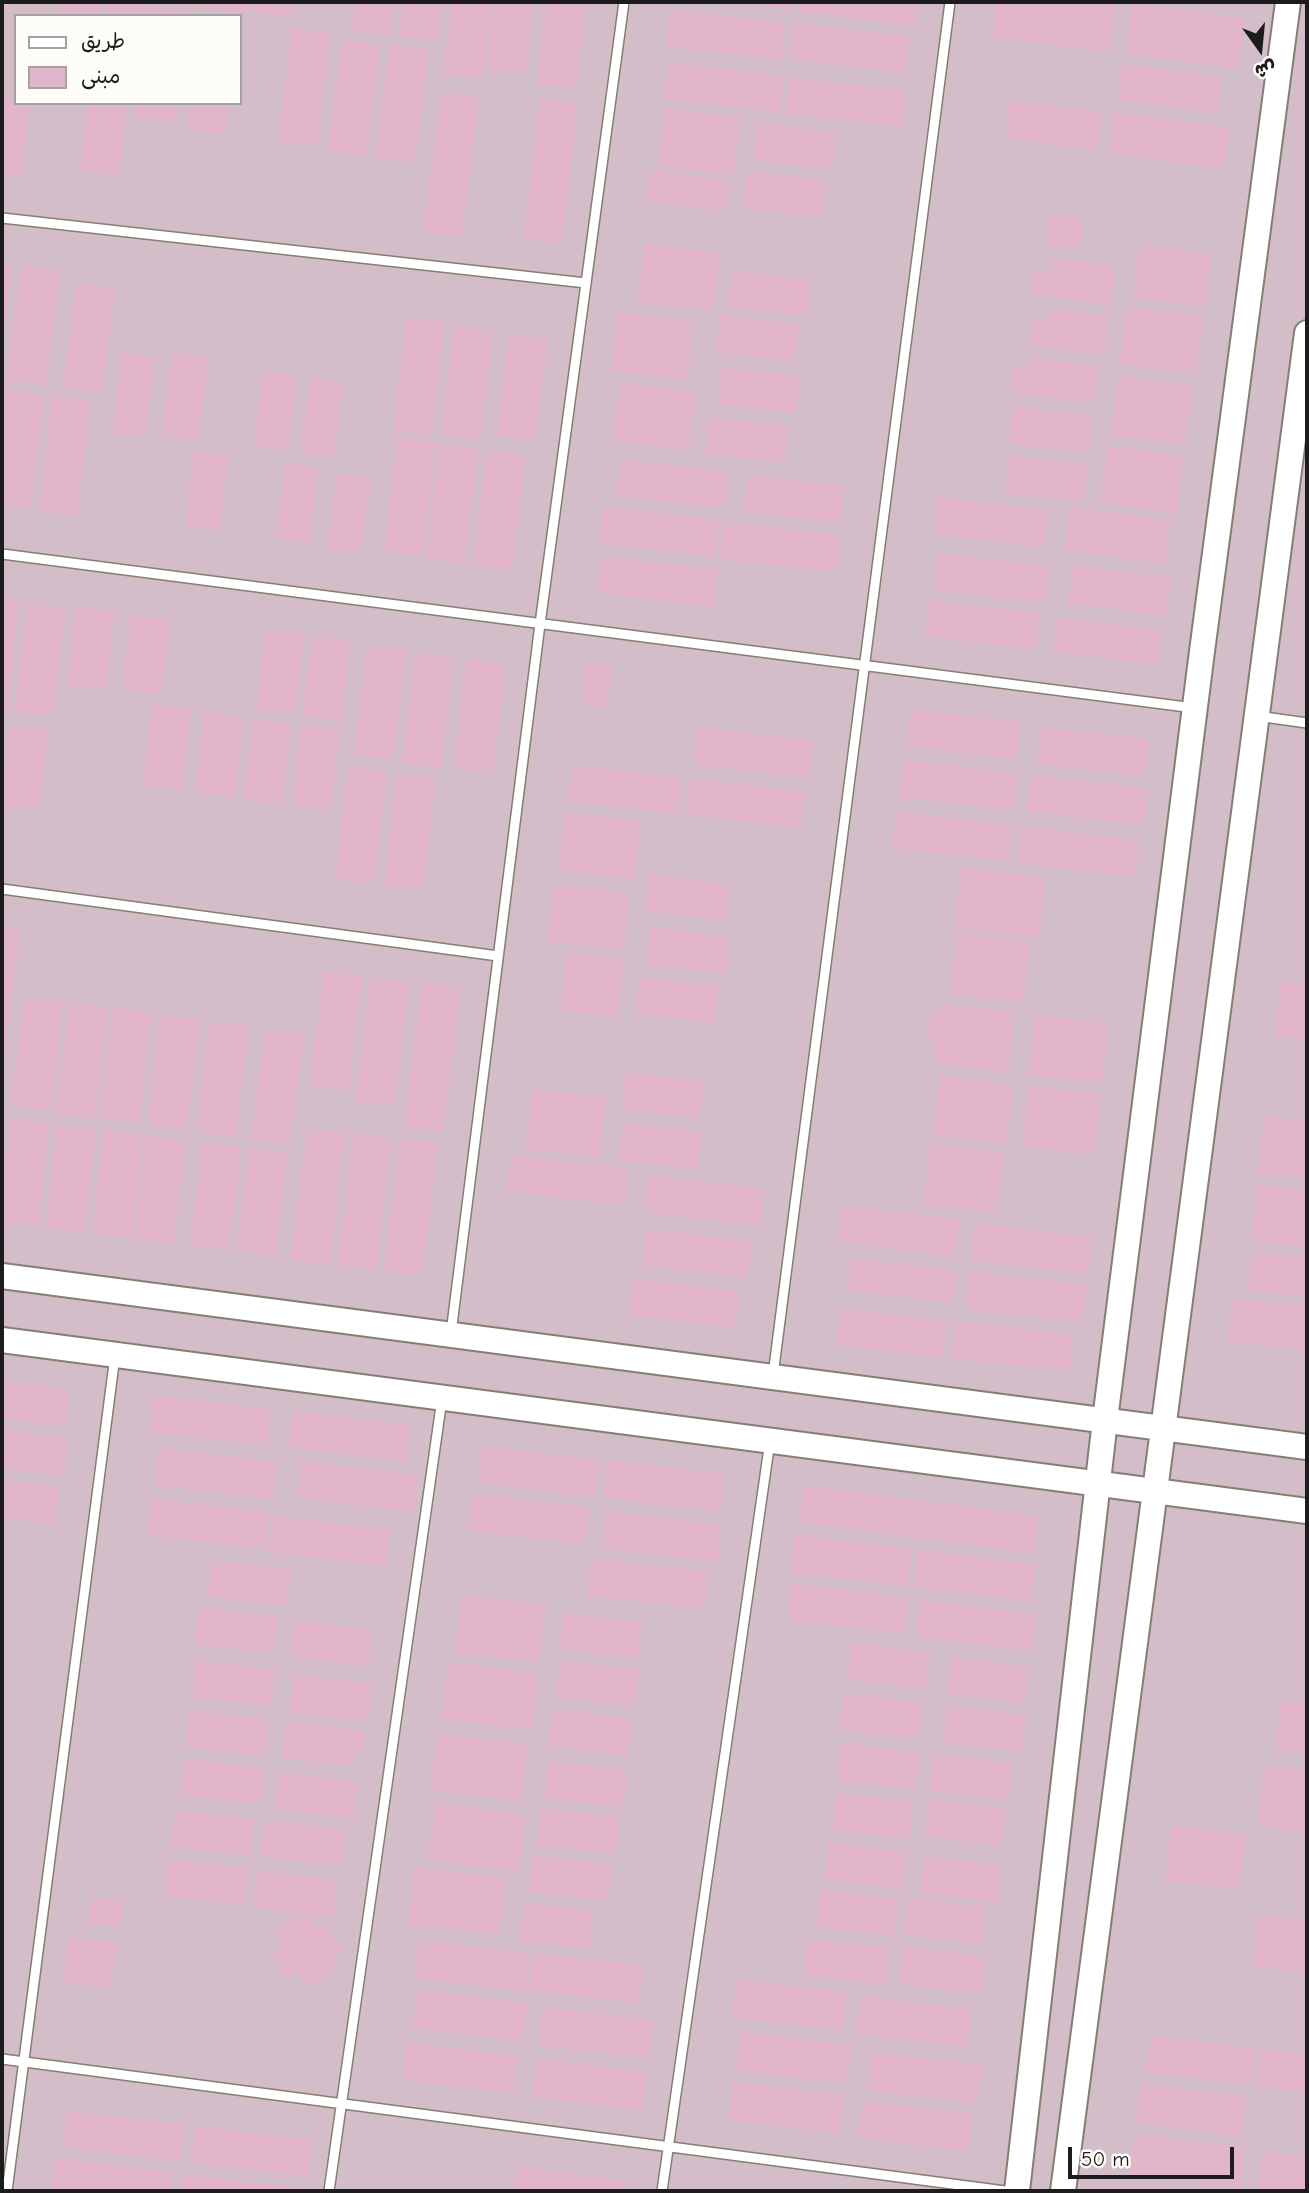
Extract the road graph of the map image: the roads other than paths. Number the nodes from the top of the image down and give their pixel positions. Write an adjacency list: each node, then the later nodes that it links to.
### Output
1 (624, 2): 5 (lane)
2 (950, 2): 9 (lane)
3 (1288, 2): 10 (street)
4 (2, 218): 5 (lane)
5 (586, 283): 8 (lane)
6 (1307, 333): 11 (street)
7 (2, 554): 8 (lane)
8 (540, 624): 9 (lane); 14 (lane)
9 (864, 665): 10 (lane); 19 (lane)
10 (1195, 708): 21 (street)
11 (1257, 716): 12 (lane); 22 (street)
12 (1307, 723)
13 (2, 889): 14 (lane)
14 (498, 956): 16 (lane)
15 (2, 1276): 16 (street)
16 (451, 1335): 19 (street)
17 (2, 1340): 18 (street)
18 (116, 1355): 20 (street); 29 (lane)
19 (772, 1377): 21 (street)
20 (443, 1398): 23 (street); 30 (lane)
21 (1105, 1420): 22 (street); 25 (street)
22 (1163, 1428): 24 (street); 26 (street)
23 (770, 1440): 25 (street); 31 (lane)
24 (1307, 1447)
25 (1099, 1483): 26 (street); 36 (street)
26 (1155, 1491): 27 (street); 37 (street)
27 (1307, 1511)
28 (2, 2059): 29 (lane)
29 (24, 2062): 30 (lane); 32 (lane)
30 (340, 2105): 31 (lane); 33 (lane)
31 (667, 2148): 34 (lane); 35 (lane)
32 (7, 2191)
33 (330, 2191)
34 (662, 2191)
35 (1005, 2191)
36 (1017, 2191)
37 (1063, 2191)

